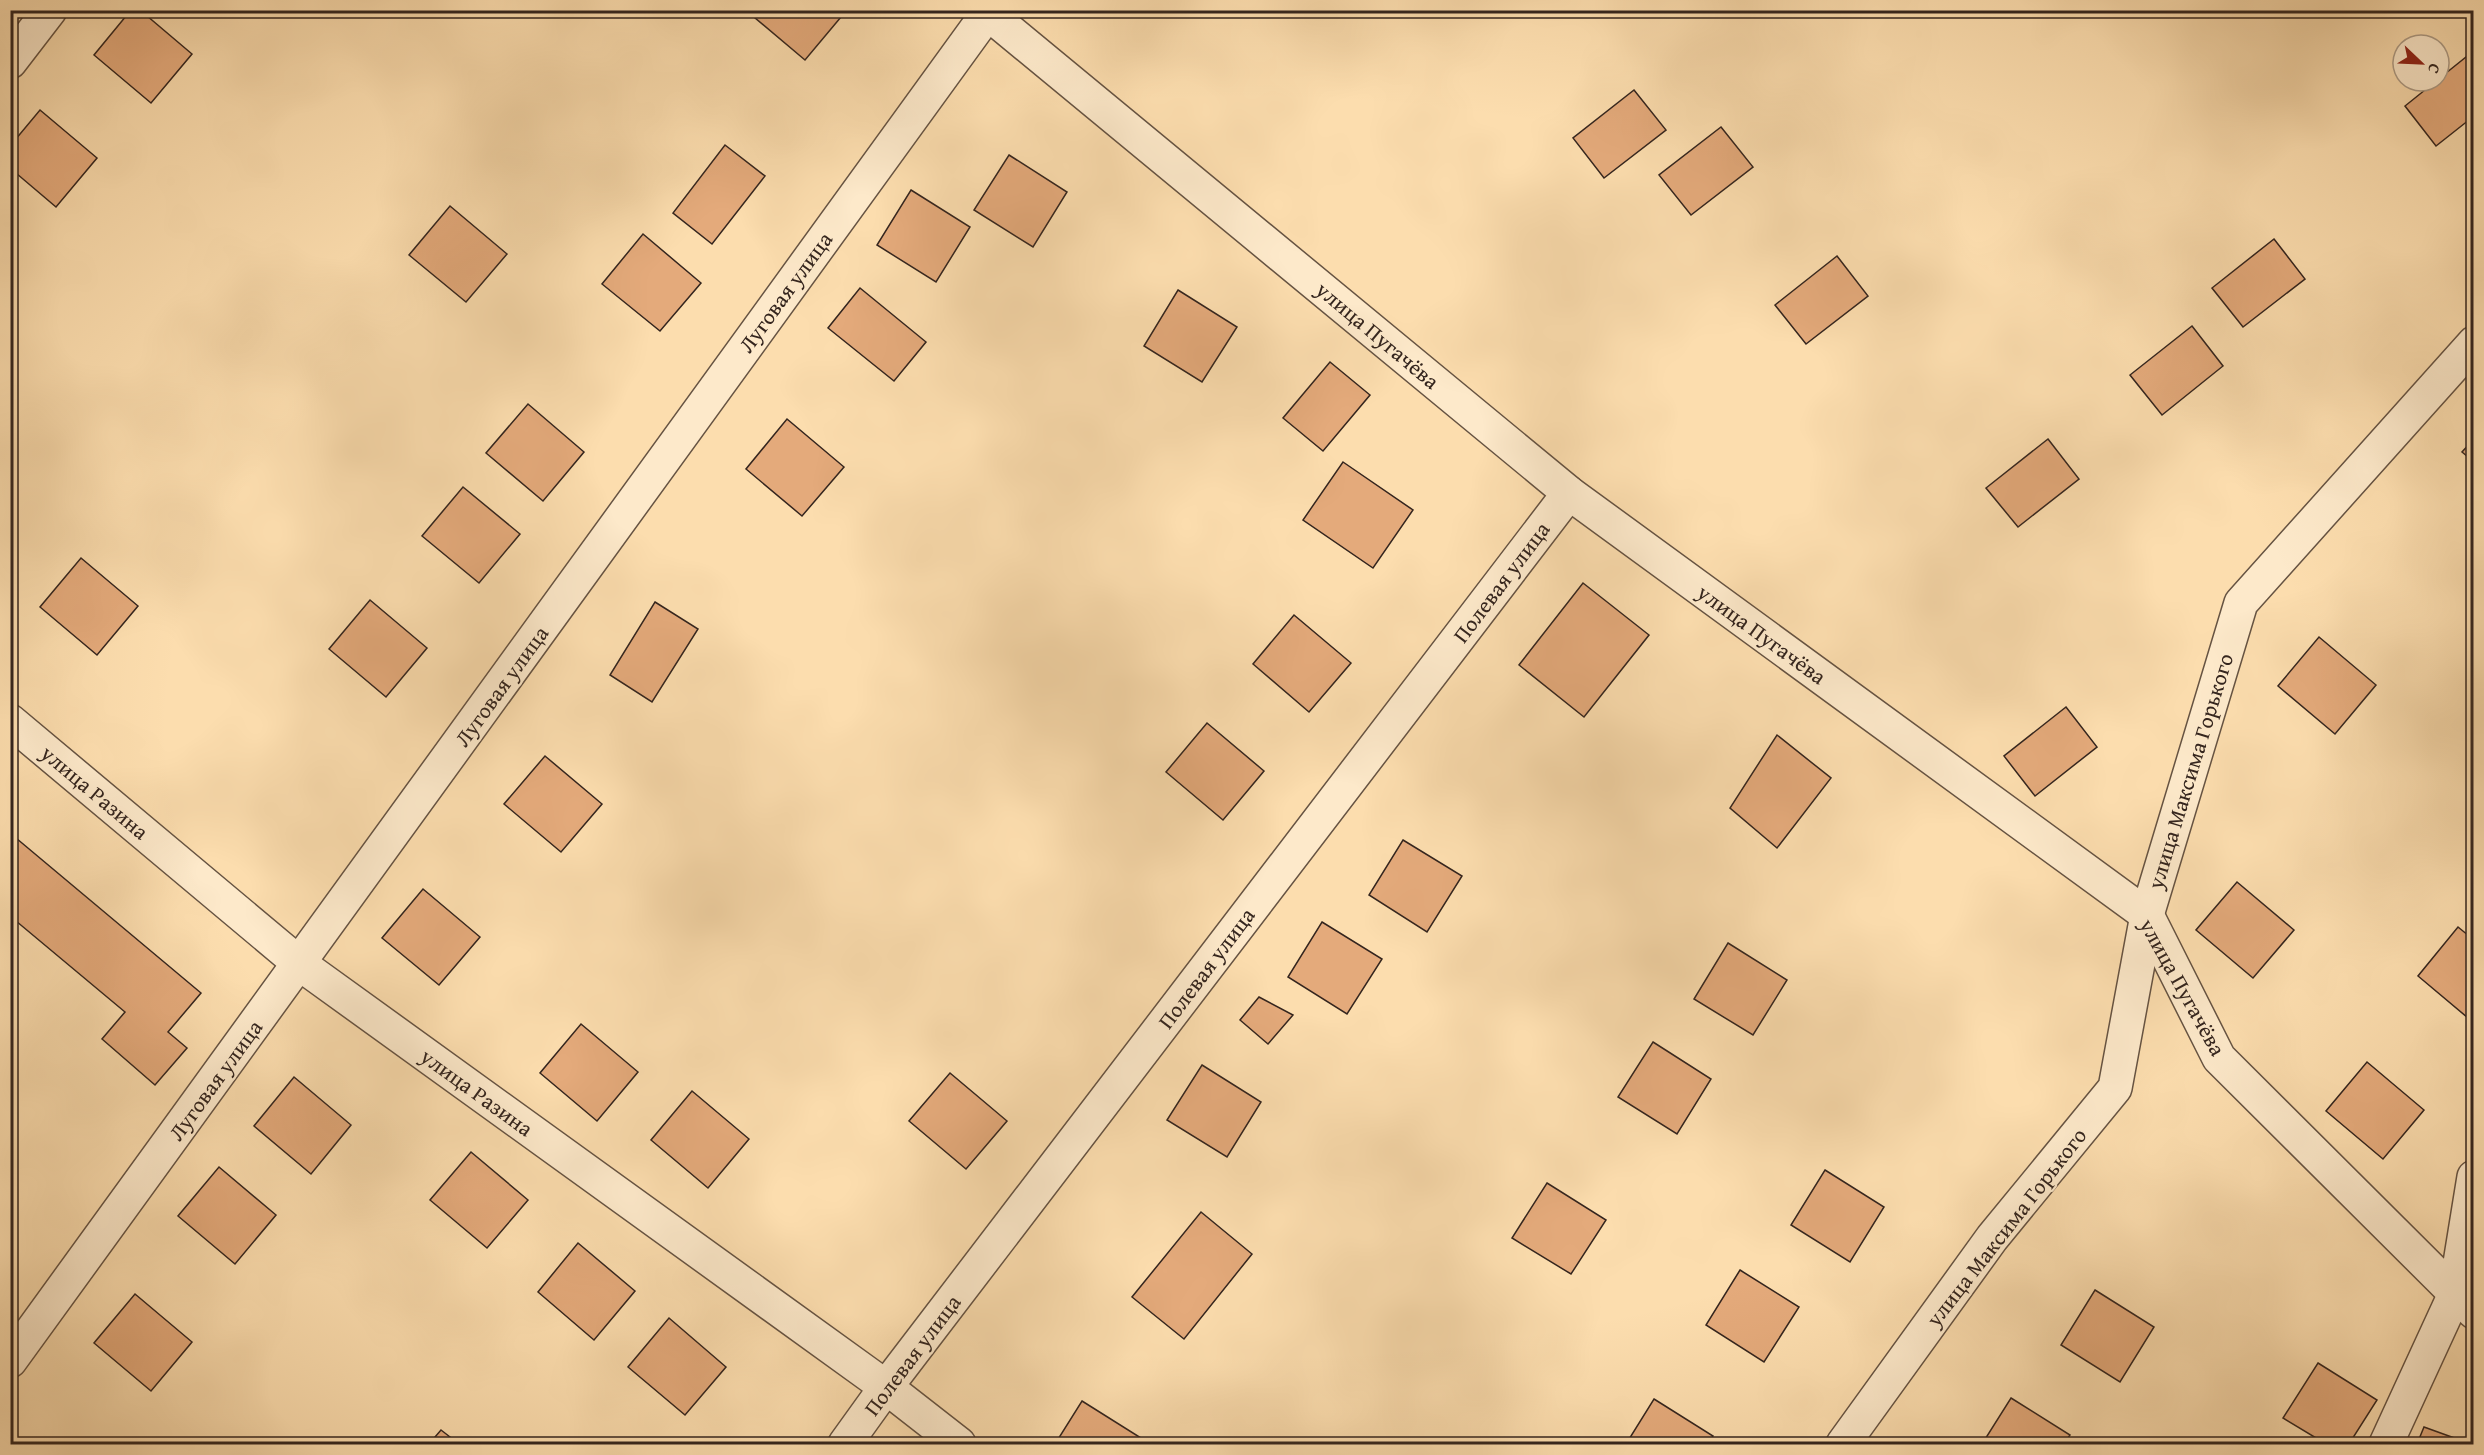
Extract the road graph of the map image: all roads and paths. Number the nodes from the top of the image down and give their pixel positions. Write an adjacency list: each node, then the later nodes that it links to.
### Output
1 (50, 10): 3 (street)
2 (987, 11): 5 (street, улица Пугачёва); 8 (street, Луговая улица)
3 (10, 62)
4 (2474, 344): 7 (street, улица Максима Горького)
5 (1569, 493): 7 (street, улица Пугачёва); 12 (street, Полевая улица)
6 (10, 721): 8 (street, улица Разина)
7 (2146, 915): 10 (street, улица Пугачёва); 15 (street, улица Максима Горького)
8 (300, 964): 11 (street, Луговая улица); 12 (street, улица Разина)
9 (2474, 1177): 10 (street)
10 (2464, 1303): 16 (street)
11 (10, 1361)
12 (886, 1387): 13 (street, Полевая улица); 14 (street, улица Разина)
13 (845, 1444)
14 (959, 1444)
15 (1843, 1444)
16 (2386, 1444)

